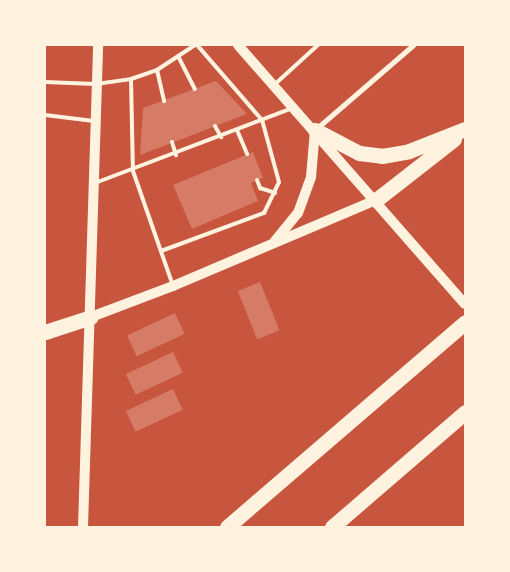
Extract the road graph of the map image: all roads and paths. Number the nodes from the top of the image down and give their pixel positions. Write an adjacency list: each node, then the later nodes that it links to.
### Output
1 (98, 45): 10 (main road)
2 (196, 45): 6 (lane); 16 (lane)
3 (238, 45): 11 (main road)
4 (318, 45): 11 (lane)
5 (413, 45): 21 (street)
6 (178, 56): 7 (lane); 12 (lane)
7 (157, 70): 8 (lane); 13 (lane)
8 (131, 79): 10 (lane); 26 (lane)
9 (45, 82): 10 (lane)
10 (96, 84): 17 (main road)
11 (274, 85): 14 (main road)
12 (195, 89)
13 (164, 101)
14 (294, 107): 16 (lane); 21 (main road)
15 (45, 115): 17 (lane)
16 (262, 120): 20 (lane); 29 (lane)
17 (96, 121): 28 (main road)
18 (215, 126): 22 (lane)
19 (465, 129): 21 (highway); 30 (highway)
20 (237, 130): 22 (lane); 24 (lane)
21 (315, 130): 30 (main road); 31 (main road)
22 (220, 137): 25 (lane)
23 (172, 142): 25 (lane)
24 (247, 154)
25 (176, 155): 26 (lane)
26 (134, 171): 28 (lane); 32 (lane)
27 (257, 180): 29 (lane)
28 (95, 183): 35 (main road)
29 (275, 193): 32 (lane)
30 (376, 200): 31 (main road); 34 (main road)
31 (274, 242): 33 (main road)
32 (161, 251): 33 (lane)
33 (173, 286): 35 (main road)
34 (465, 304)
35 (91, 317): 37 (highway); 39 (main road)
36 (465, 322): 40 (highway)
37 (45, 332)
38 (465, 412): 41 (highway)
39 (83, 527)
40 (227, 527)
41 (332, 527)

